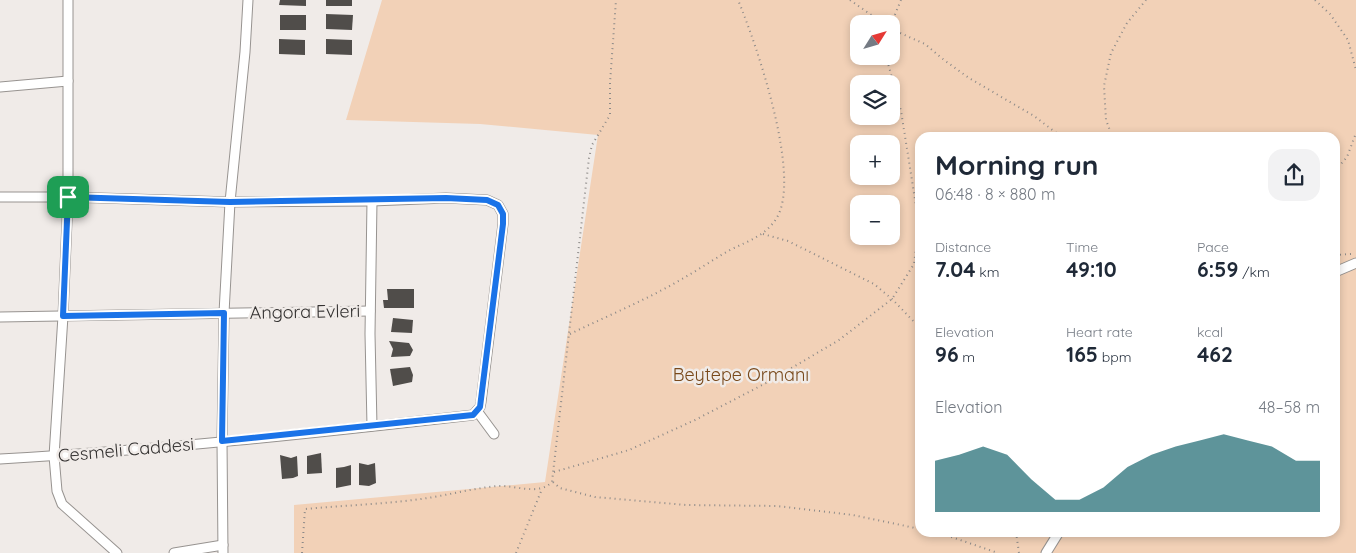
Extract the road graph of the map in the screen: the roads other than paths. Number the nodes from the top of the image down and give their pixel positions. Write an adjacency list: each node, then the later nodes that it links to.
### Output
1 (68, 0): 3 (street)
2 (248, 0): 8 (street)
3 (68, 81): 4 (street); 6 (street)
4 (0, 87)
5 (0, 197): 6 (street)
6 (68, 197): 8 (street); 13 (street)
7 (372, 201): 8 (street); 11 (street); 15 (street)
8 (230, 202): 12 (street)
9 (1356, 263): 10 (street)
10 (1340, 270)
11 (370, 311): 12 (street, Angora Evleri); 16 (street)
12 (224, 313): 13 (street, Angora Evleri); 18 (street)
13 (63, 316): 14 (street, Angora Evleri); 19 (street)
14 (0, 317)
15 (477, 411): 16 (street, Cesmeli Caddesi); 17 (street)
16 (372, 426): 18 (street, Cesmeli Caddesi)
17 (494, 434)
18 (222, 441): 19 (street, Cesmeli Caddesi); 22 (street)
19 (54, 456): 20 (street, Cesmeli Caddesi); 23 (street)
20 (0, 459)
21 (1056, 537): 25 (street)
22 (223, 549): 24 (street)
23 (117, 553)
24 (174, 553)
25 (1046, 553)

